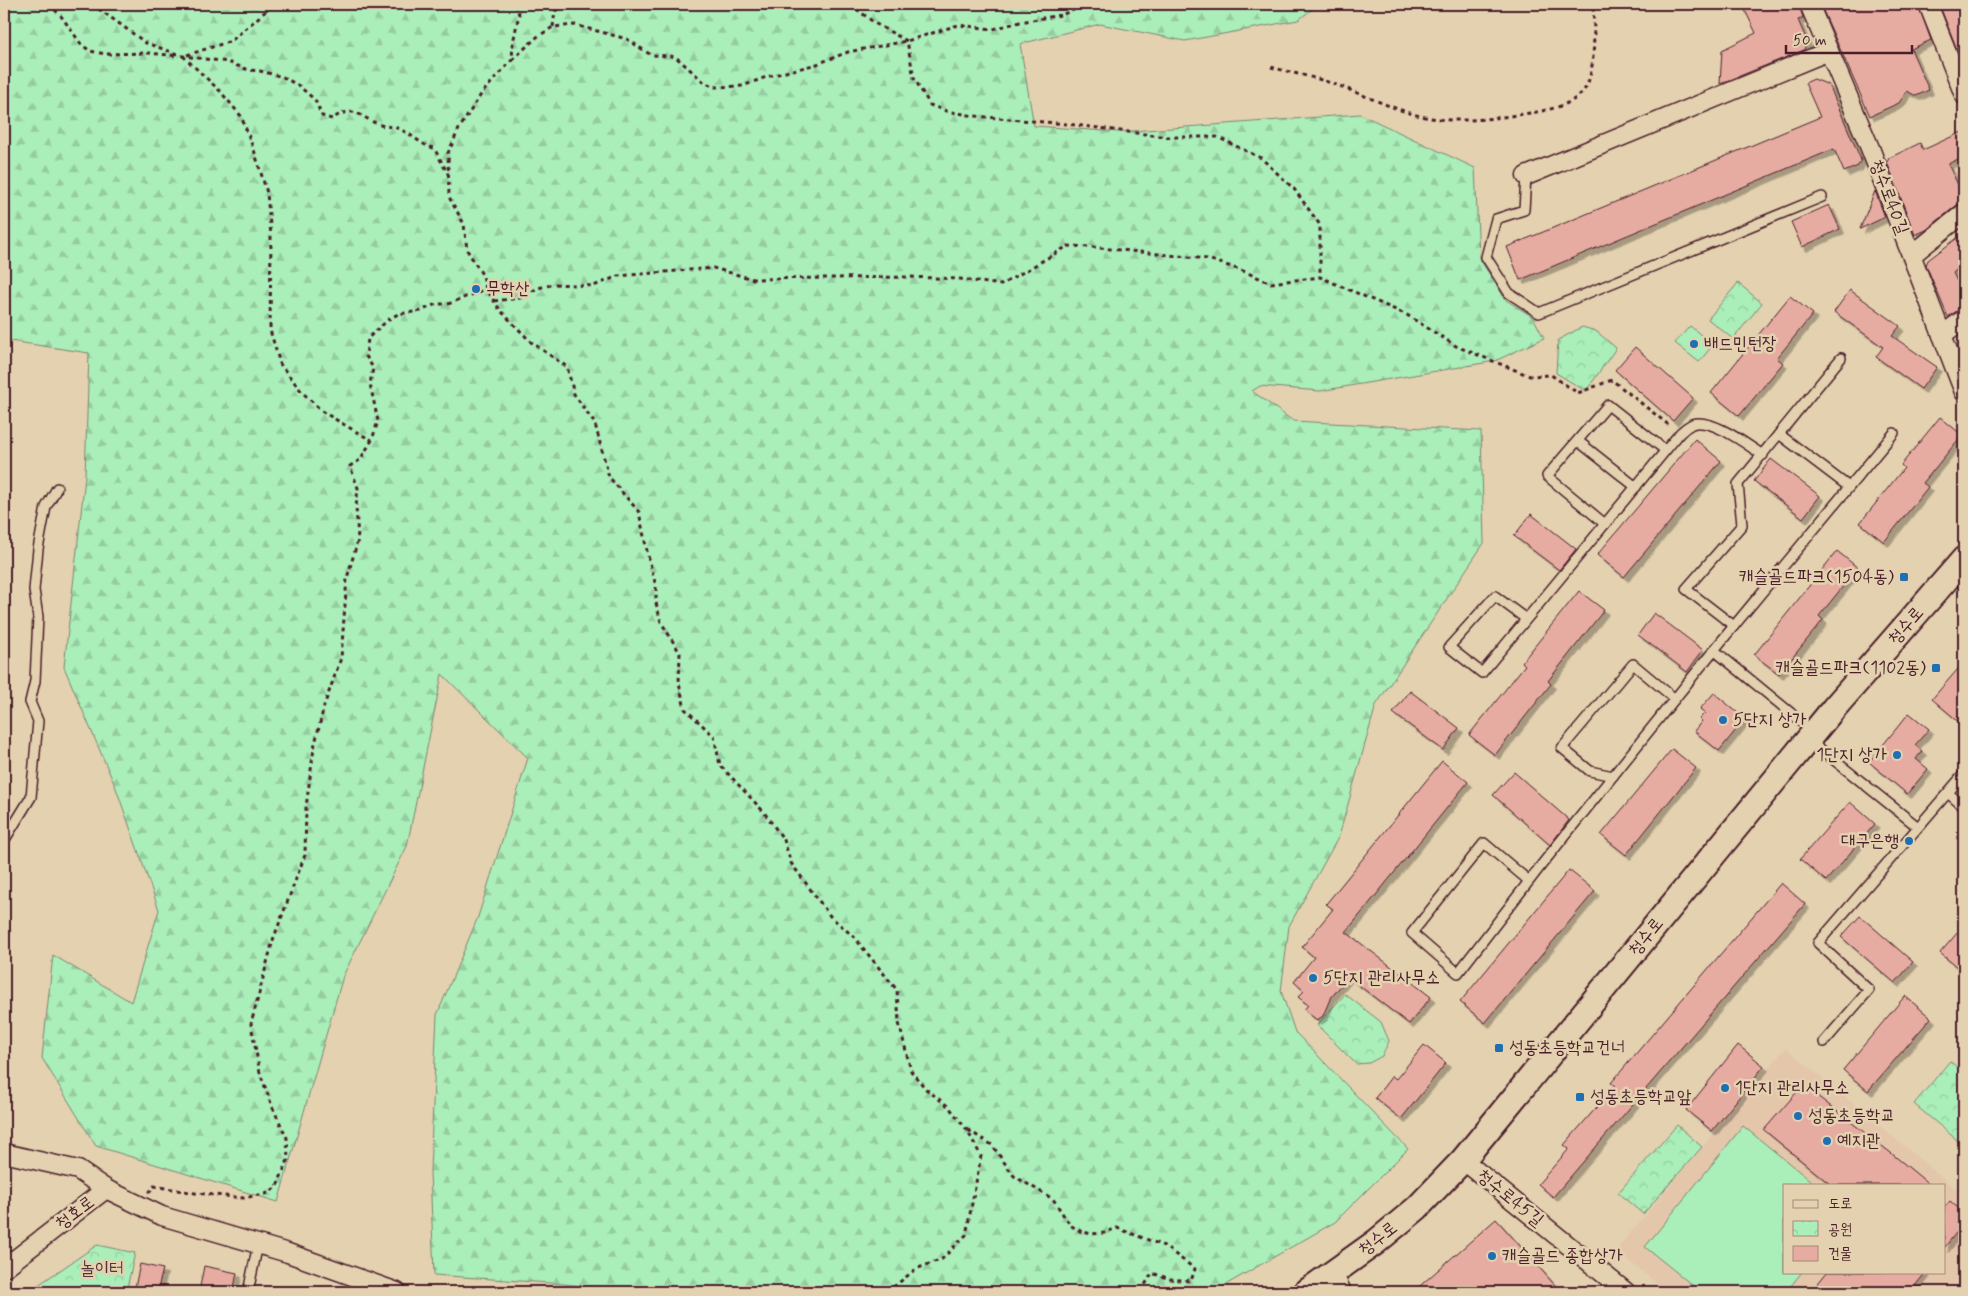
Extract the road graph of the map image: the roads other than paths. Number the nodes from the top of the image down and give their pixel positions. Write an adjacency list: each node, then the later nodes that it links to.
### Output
1 (1809, 4): 3 (street, 청수로40길)
2 (1928, 4): 4 (street)
3 (1829, 51): 5 (street); 8 (street, 청수로40길)
4 (1964, 95)
5 (1526, 176): 6 (lane)
6 (1822, 197)
7 (1964, 214): 8 (street)
8 (1912, 255): 10 (street, 청수로40길)
9 (1964, 319): 10 (street)
10 (1942, 335): 12 (street, 청수로40길)
11 (1841, 358): 14 (lane)
12 (1964, 392)
13 (1894, 433): 19 (lane)
14 (1779, 434): 17 (lane); 19 (lane)
15 (1578, 441): 16 (lane); 18 (lane); 21 (lane)
16 (1665, 450): 17 (lane); 18 (lane)
17 (1762, 455): 24 (lane)
18 (1636, 486): 21 (lane)
19 (1849, 487): 24 (lane)
20 (57, 488): 33 (lane)
21 (1604, 524): 23 (lane)
22 (1964, 558): 27 (main road, 청수로)
23 (1526, 619): 23 (lane)
24 (1734, 626): 25 (lane)
25 (1714, 650): 26 (lane); 27 (lane)
26 (1675, 699): 29 (lane); 29 (lane)
27 (1811, 736): 32 (lane); 37 (main road, 청수로)
28 (1964, 774): 30 (lane)
29 (1613, 776): 34 (lane)
30 (1948, 793): 31 (lane); 32 (lane)
31 (1964, 807)
32 (1918, 827): 35 (lane)
33 (4, 841)
34 (1529, 881): 34 (lane)
35 (1824, 1042)
36 (4, 1152): 38 (street, 청호로)
37 (1463, 1160): 41 (main road, 청수로); 42 (street, 청수로45길)
38 (106, 1189): 39 (street); 40 (street, 청호로)
39 (258, 1244): 43 (lane); 44 (street)
40 (4, 1268)
41 (1337, 1283): 45 (main road, 청수로)
42 (1622, 1291)
43 (248, 1292)
44 (397, 1292)
45 (1306, 1292)

